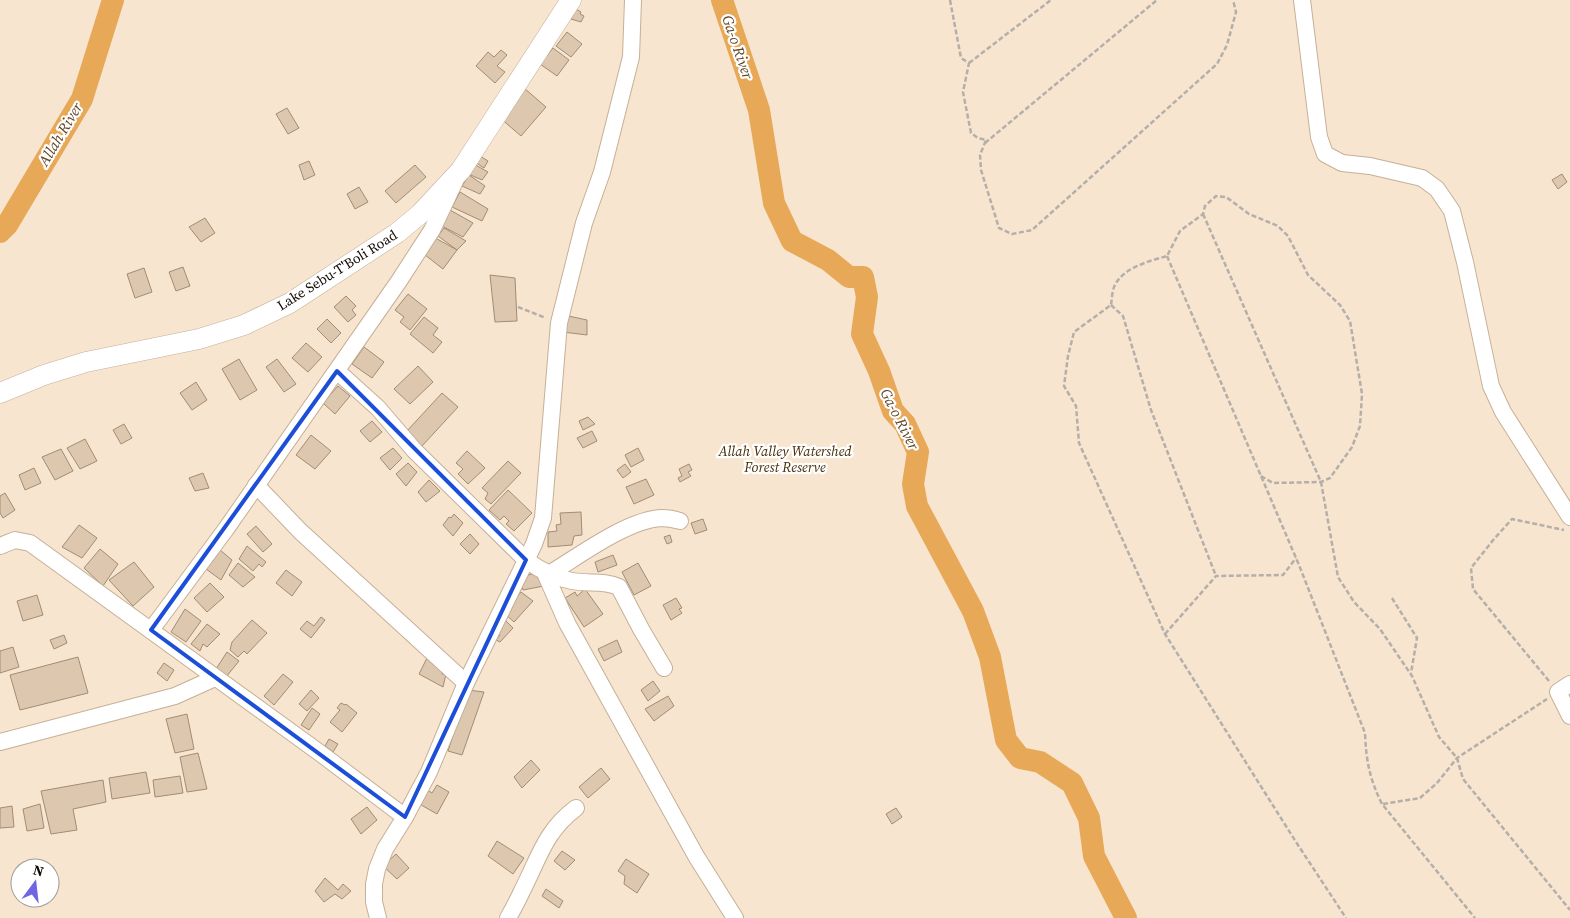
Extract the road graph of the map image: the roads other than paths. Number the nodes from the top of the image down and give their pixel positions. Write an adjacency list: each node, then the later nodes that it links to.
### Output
1 (571, 0): 4 (main road, Lake Sebu-T'Boli Road)
2 (633, 0): 11 (street)
3 (1302, 0): 8 (street)
4 (461, 170): 5 (street); 6 (main road, Lake Sebu-T'Boli Road)
5 (337, 371): 7 (street); 11 (street)
6 (0, 393)
7 (256, 485): 13 (street); 16 (street)
8 (1570, 517)
9 (680, 521): 12 (street)
10 (0, 546): 13 (street)
11 (526, 560): 12 (street); 16 (street)
12 (547, 573): 14 (street); 24 (street)
13 (151, 630): 15 (street)
14 (664, 668)
15 (215, 678): 19 (street); 21 (street)
16 (466, 683): 21 (street)
17 (1564, 688): 18 (street)
18 (1570, 716)
19 (0, 742)
20 (576, 808): 23 (street)
21 (405, 817): 22 (street)
22 (378, 918)
23 (508, 918)
24 (735, 918)

